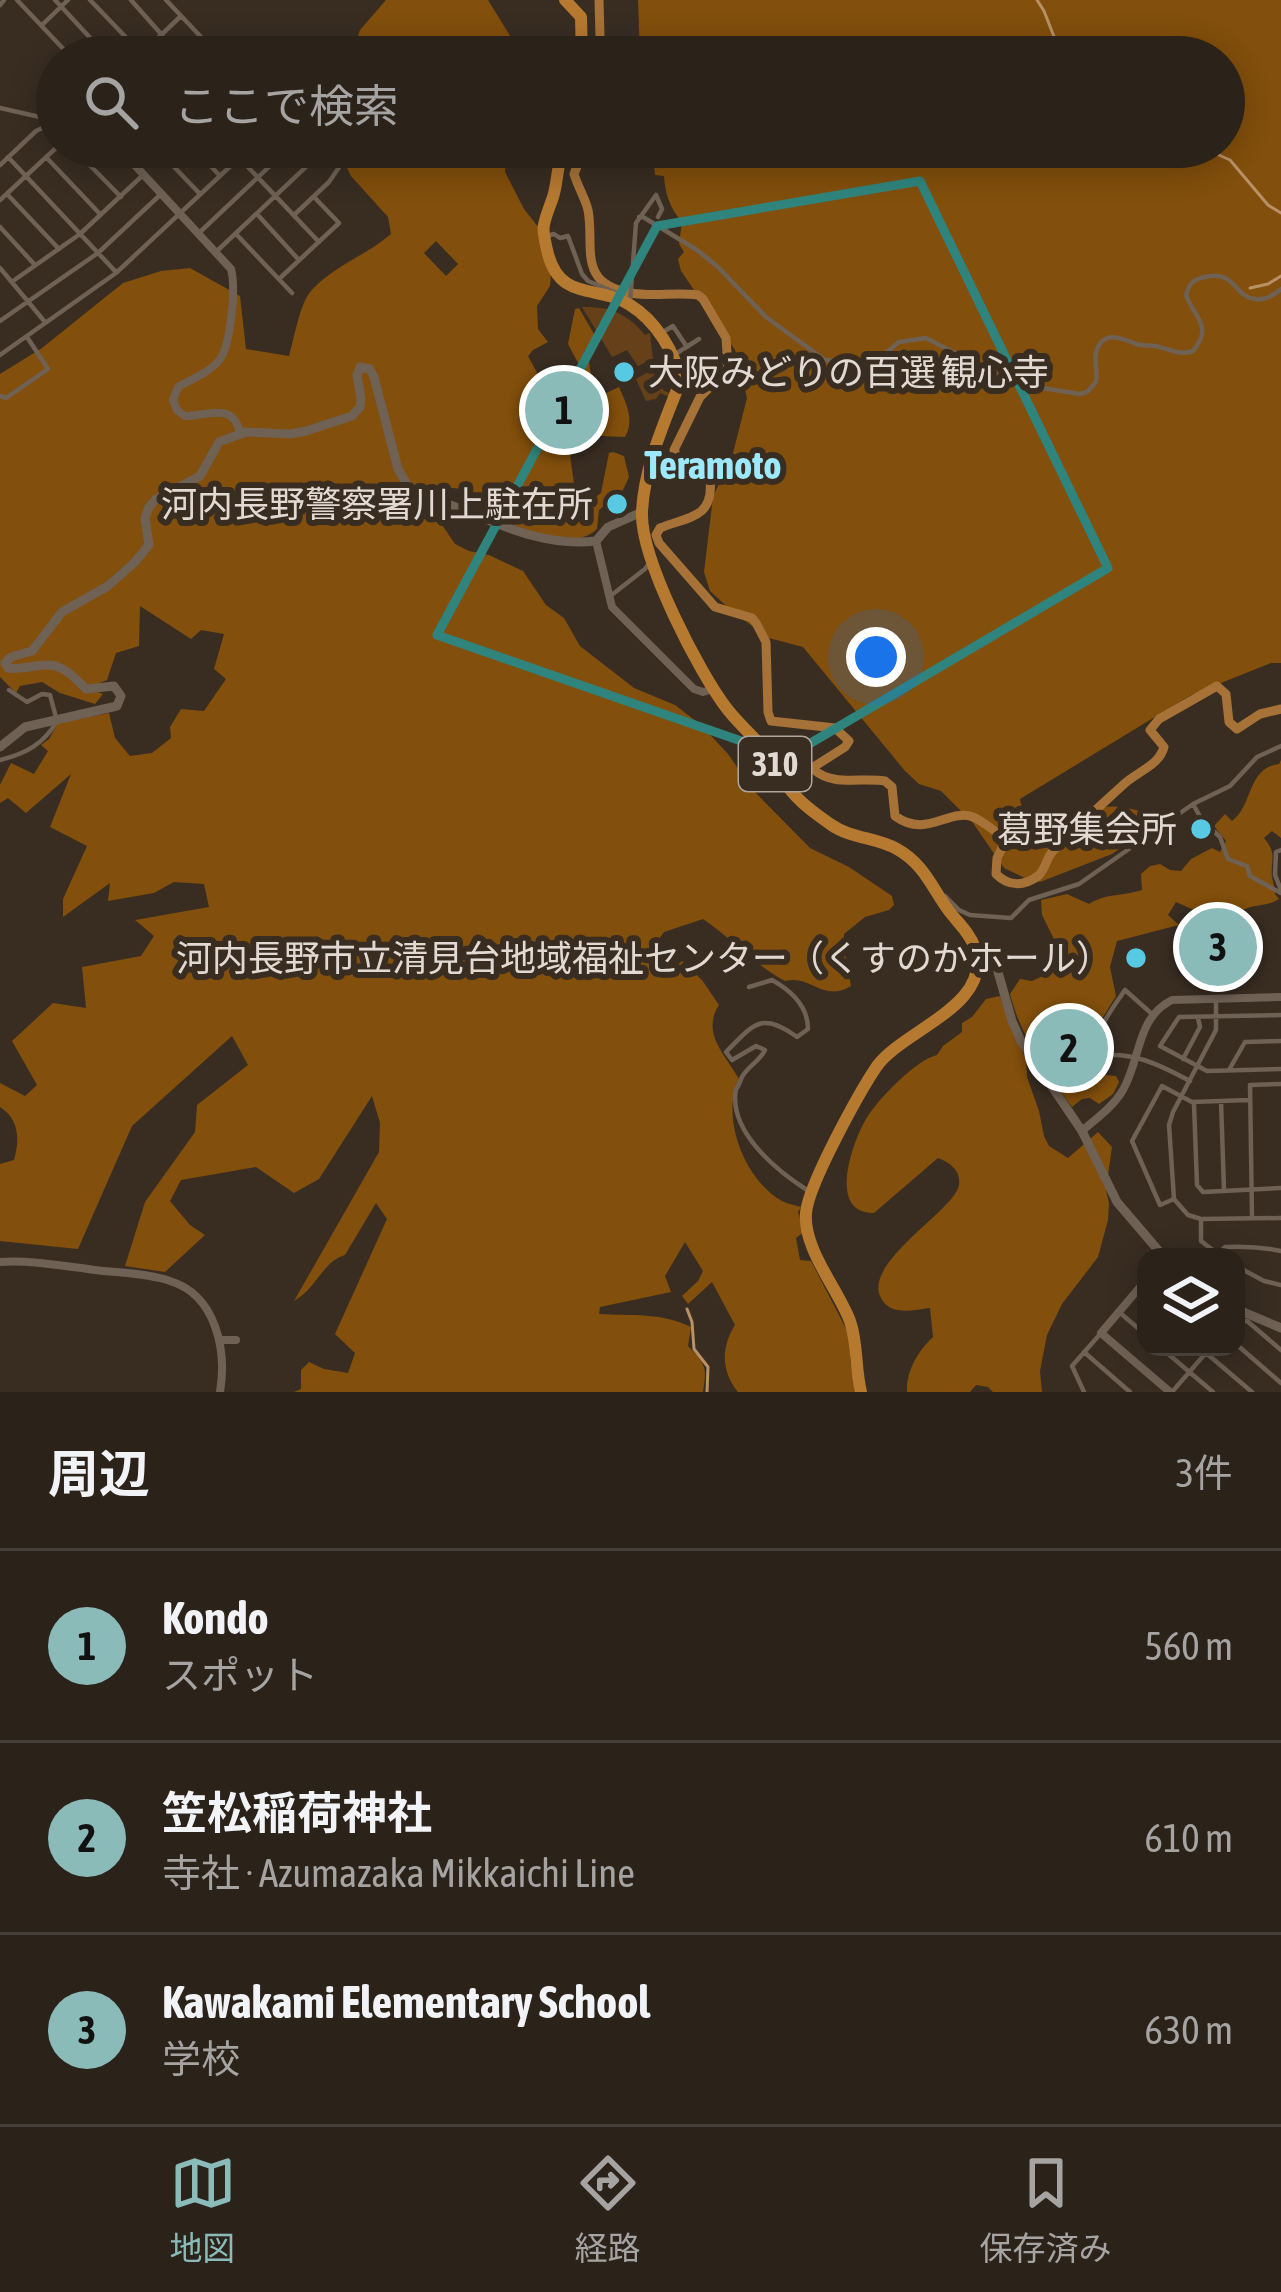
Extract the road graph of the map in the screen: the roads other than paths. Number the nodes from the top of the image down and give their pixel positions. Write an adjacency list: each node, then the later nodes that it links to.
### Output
1 (16, 0): 10 (street)
2 (55, 0): 8 (street)
3 (68, 0): 8 (street)
4 (90, 0): 15 (street)
5 (131, 0): 11 (street)
6 (166, 0): 9 (street)
7 (565, 0): 16 (highway)
8 (61, 6): 10 (street); 14 (street)
9 (181, 16): 11 (street); 12 (street)
10 (42, 25): 13 (street)
11 (162, 35)
12 (200, 35)
13 (52, 36)
14 (89, 36)
15 (123, 36)
16 (581, 36)
17 (2, 110): 18 (street)
18 (36, 117)
19 (36, 131): 20 (street)
20 (8, 157): 21 (street); 35 (street)
21 (0, 164)
22 (36, 166): 35 (street)
23 (56, 168): 47 (street)
24 (93, 168): 42 (street)
25 (138, 168): 34 (street)
26 (175, 168): 40 (street)
27 (213, 168): 36 (street)
28 (228, 168): 36 (street)
29 (248, 168): 37 (street)
30 (268, 168): 37 (street)
31 (305, 168): 41 (street)
32 (338, 168): 43 (street)
33 (558, 168): 55 (highway)
34 (144, 175): 39 (street); 42 (street)
35 (26, 176): 38 (street); 53 (street)
36 (220, 176): 40 (street)
37 (258, 178): 41 (street); 52 (street)
38 (7, 194): 44 (street); 57 (street)
39 (162, 194): 45 (street); 59 (street)
40 (200, 194): 45 (street)
41 (275, 196): 46 (street); 48 (street)
42 (121, 197): 47 (street)
43 (314, 197): 48 (street); 56 (street)
44 (0, 200)
45 (180, 213): 52 (street); 63 (street)
46 (257, 214): 54 (street); 60 (street)
47 (101, 215): 53 (street)
48 (294, 215): 56 (street)
49 (658, 217): 50 (street)
50 (639, 218): 66 (street); 68 (street)
51 (0, 226): 61 (street)
52 (199, 233): 58 (street)
53 (80, 234): 57 (street); 59 (street)
54 (236, 234): 58 (street); 64 (street)
55 (544, 236): 68 (highway); 68 (street)
56 (319, 242): 60 (street)
57 (59, 249): 61 (street)
58 (216, 251): 81 (street)
59 (98, 253): 63 (street); 69 (street)
60 (299, 260): 64 (street)
61 (35, 265): 65 (street)
62 (0, 268): 65 (street)
63 (116, 273): 73 (street)
64 (279, 279): 67 (street)
65 (13, 281): 69 (street)
66 (1281, 289)
67 (292, 293)
68 (630, 297): 74 (highway)
69 (30, 301): 71 (street); 73 (street)
70 (0, 309): 71 (street)
71 (7, 316): 72 (street)
72 (0, 321)
73 (45, 322): 75 (street)
74 (660, 335): 77 (street); 79 (highway)
75 (27, 337): 78 (street); 80 (street)
76 (699, 339): 77 (street)
77 (687, 347): 79 (street)
78 (0, 355)
79 (672, 356): 82 (highway, 310)
80 (0, 396)
81 (240, 434): 83 (main road); 88 (main road)
82 (642, 512): 83 (main road); 84 (highway, 310)
83 (596, 541): 85 (street)
84 (650, 562): 85 (street); 86 (highway, 310)
85 (608, 598): 86 (street)
86 (713, 689): 95 (highway, 310)
87 (9, 690): 88 (street)
88 (56, 721): 90 (main road); 91 (street)
89 (1281, 746): 92 (street)
90 (0, 747)
91 (0, 760)
92 (1193, 804): 94 (street); 95 (street)
93 (1281, 850): 94 (street)
94 (1281, 892)
95 (940, 896): 96 (highway, 310)
96 (977, 955): 115 (main road); 119 (highway)
97 (749, 987): 119 (street)
98 (1281, 997): 99 (street)
99 (1216, 999): 100 (street); 102 (street)
100 (1152, 1014): 109 (street); 115 (street)
101 (1281, 1015): 102 (street)
102 (1216, 1017): 103 (street); 106 (street)
103 (1198, 1018): 105 (street); 105 (street)
104 (1281, 1042): 108 (street)
105 (1183, 1059): 106 (street)
106 (1197, 1067): 108 (street); 109 (street)
107 (1281, 1069): 108 (street)
108 (1229, 1070)
109 (1190, 1081): 111 (street)
110 (1281, 1084): 112 (street)
111 (1182, 1097): 114 (street); 120 (street); 120 (street)
112 (1249, 1100): 113 (street); 117 (street)
113 (1220, 1101): 114 (street); 118 (street)
114 (1195, 1102): 118 (street)
115 (1082, 1130): 124 (main road)
116 (1281, 1188): 117 (street)
117 (1251, 1189): 118 (street); 121 (street)
118 (1224, 1190)
119 (812, 1192): 150 (highway)
120 (1174, 1199): 123 (street)
121 (1252, 1217): 122 (street); 123 (street)
122 (1281, 1218)
123 (1201, 1219): 125 (street)
124 (1156, 1248)
125 (1210, 1248)
126 (1224, 1248): 127 (street)
127 (1281, 1251)
128 (0, 1262): 139 (street)
129 (1245, 1271): 131 (street)
130 (1281, 1274): 131 (street)
131 (1280, 1285)
132 (1136, 1292): 133 (street)
133 (1119, 1312): 136 (street); 138 (street)
134 (1245, 1313): 137 (main road)
135 (1245, 1321): 141 (street)
136 (1137, 1327)
137 (1281, 1328)
138 (1101, 1333): 142 (street); 153 (street)
139 (219, 1340): 140 (street); 149 (street)
140 (236, 1340)
141 (1281, 1350)
142 (1084, 1352): 151 (street); 152 (street)
143 (1245, 1352): 148 (street)
144 (1171, 1356): 147 (street)
145 (1203, 1356): 147 (street)
146 (1214, 1356): 155 (street)
147 (1190, 1372): 153 (street); 154 (street)
148 (1281, 1383)
149 (220, 1392)
150 (861, 1392)
151 (1084, 1392)
152 (1130, 1392)
153 (1172, 1392)
154 (1213, 1392)
155 (1252, 1392)

